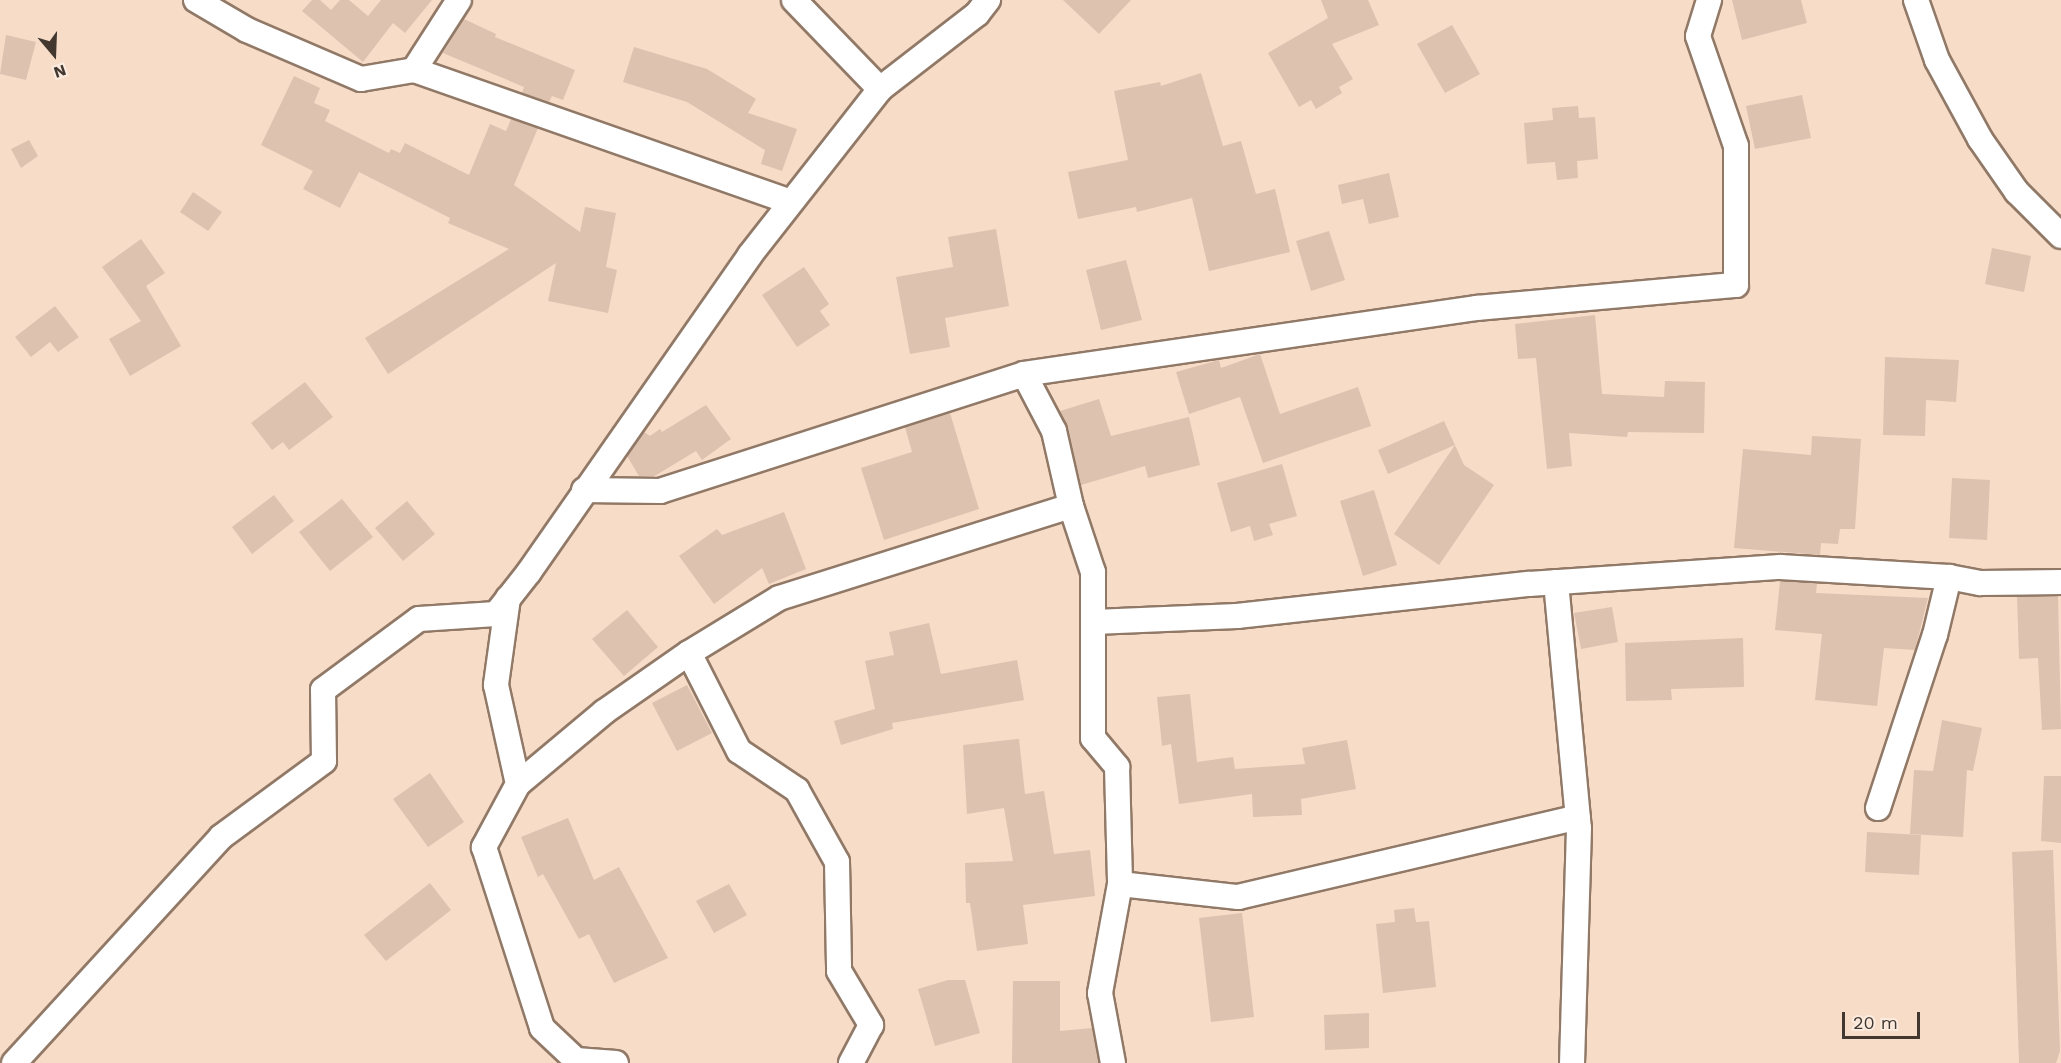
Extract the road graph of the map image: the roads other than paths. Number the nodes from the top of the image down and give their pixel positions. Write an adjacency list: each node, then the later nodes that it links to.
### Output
1 (196, 0): 7 (street)
2 (459, 0): 7 (street)
3 (794, 0): 8 (street)
4 (987, 0): 8 (street)
5 (1709, 0): 11 (street)
6 (1916, 0): 10 (street)
7 (414, 70): 9 (street)
8 (880, 89): 9 (street)
9 (791, 202): 12 (street)
10 (2061, 237)
11 (1024, 374): 12 (street); 13 (street)
12 (584, 490): 17 (street)
13 (1071, 506): 18 (street); 19 (street)
14 (1949, 577): 15 (street); 16 (street); 21 (street)
15 (1556, 582): 18 (street); 22 (street)
16 (2061, 582)
17 (508, 598): 20 (street); 24 (street)
18 (1094, 622): 23 (street)
19 (689, 653): 20 (street); 26 (street)
20 (518, 784): 25 (street)
21 (1878, 808)
22 (1578, 817): 23 (street); 28 (street)
23 (1120, 884): 27 (street)
24 (14, 1063)
25 (616, 1063)
26 (851, 1063)
27 (1113, 1063)
28 (1572, 1063)

